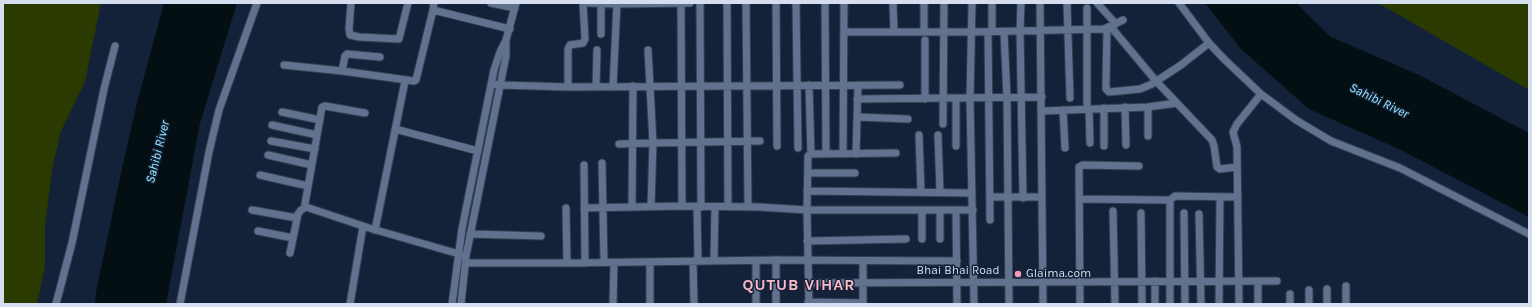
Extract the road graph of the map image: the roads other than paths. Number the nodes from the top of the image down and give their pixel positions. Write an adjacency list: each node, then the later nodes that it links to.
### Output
1 (257, 3): 222 (street)
2 (351, 3): 3 (street)
3 (408, 3)
4 (496, 3): 30 (street)
5 (584, 3): 72 (street)
6 (589, 3): 25 (street)
7 (690, 3): 8 (street); 28 (street)
8 (701, 3): 69 (street)
9 (727, 3): 70 (street)
10 (746, 3): 59 (street)
11 (776, 3): 71 (street)
12 (796, 3): 60 (street)
13 (825, 3): 62 (street)
14 (844, 3): 39 (street)
15 (893, 3): 40 (street)
16 (924, 3): 46 (street)
17 (944, 3): 41 (street)
18 (972, 3): 42 (street)
19 (992, 3): 43 (street)
20 (1022, 3): 37 (street)
21 (1040, 3): 38 (street)
22 (1067, 3): 35 (street)
23 (1097, 3): 33 (street)
24 (1179, 3): 48 (street)
25 (601, 4): 26 (street); 45 (street)
26 (617, 4): 27 (street); 74 (street)
27 (655, 4): 28 (street)
28 (681, 4): 68 (street)
29 (432, 5): 34 (street); 55 (street)
30 (516, 6): 34 (street)
31 (1087, 8): 36 (street)
32 (1123, 20): 33 (street)
33 (1111, 27): 36 (street); 56 (street); 56 (street)
34 (510, 29): 47 (street)
35 (1068, 30): 36 (street); 38 (street); 80 (street)
36 (1087, 30): 90 (street)
37 (1020, 31): 38 (street); 44 (street); 79 (street)
38 (1041, 31): 76 (street)
39 (844, 32): 40 (street); 63 (street)
40 (894, 32): 46 (street)
41 (944, 32): 42 (street); 46 (street); 83 (street)
42 (972, 32): 43 (street); 84 (street)
43 (990, 32): 44 (street); 85 (street)
44 (1004, 32): 78 (street)
45 (601, 34)
46 (925, 36): 82 (street)
47 (506, 40): 57 (street); 58 (street)
48 (1209, 43): 56 (street); 75 (street)
49 (115, 46): 221 (street)
50 (597, 50): 73 (street)
51 (648, 50): 67 (street)
52 (380, 57): 54 (street)
53 (284, 65): 54 (street)
54 (342, 71): 55 (street)
55 (405, 81): 100 (street)
56 (1156, 81): 86 (street)
57 (491, 84): 58 (street); 122 (street)
58 (500, 85): 72 (street); 176 (street)
59 (747, 85): 70 (street); 71 (street); 107 (street)
60 (796, 85): 61 (street); 71 (street); 119 (street)
61 (809, 85): 62 (street); 124 (street)
62 (825, 85): 63 (street); 125 (street)
63 (844, 85): 64 (street); 126 (street)
64 (858, 85): 65 (street); 81 (street)
65 (900, 85)
66 (633, 86): 67 (street); 74 (street); 114 (street)
67 (649, 86): 68 (street); 110 (street)
68 (681, 86): 69 (street); 109 (street)
69 (700, 86): 70 (street); 111 (street)
70 (727, 86): 106 (street)
71 (776, 86): 116 (street)
72 (568, 87): 73 (street)
73 (596, 87): 74 (street)
74 (613, 87)
75 (1261, 94): 133 (street); 177 (street)
76 (1042, 97): 79 (street); 92 (street)
77 (956, 98): 83 (street); 84 (street); 117 (street)
78 (1007, 98): 79 (street); 85 (street); 143 (street)
79 (1022, 98): 147 (street)
80 (1070, 98)
81 (857, 99): 82 (street); 95 (street)
82 (925, 99): 83 (street)
83 (944, 99): 98 (street)
84 (970, 99): 85 (street); 141 (street)
85 (989, 99): 142 (street)
86 (1177, 103): 88 (street); 133 (street)
87 (1125, 107): 88 (street); 89 (street); 115 (street)
88 (1148, 107): 104 (street)
89 (1104, 108): 90 (street); 118 (street)
90 (1088, 109): 91 (street); 112 (street)
91 (1063, 110): 92 (street); 120 (street)
92 (1042, 111): 144 (street)
93 (282, 112): 97 (street)
94 (365, 113): 97 (street)
95 (857, 117): 96 (street); 127 (street)
96 (908, 119)
97 (320, 120): 101 (street)
98 (943, 124)
99 (272, 125): 101 (street)
100 (395, 129): 122 (street); 174 (street)
101 (317, 135): 121 (street)
102 (919, 135): 139 (street)
103 (938, 135): 140 (street)
104 (1148, 136)
105 (271, 141): 121 (street)
106 (727, 141): 107 (street); 111 (street); 155 (street)
107 (747, 141): 108 (street); 156 (street)
108 (760, 141)
109 (682, 142): 110 (street); 111 (street); 152 (street)
110 (653, 143): 114 (street); 151 (street)
111 (701, 143): 154 (street)
112 (1090, 143)
113 (619, 144): 114 (street)
114 (633, 144): 150 (street)
115 (1126, 145)
116 (777, 146)
117 (956, 146)
118 (1104, 146)
119 (798, 148)
120 (1065, 148)
121 (315, 149): 130 (street)
122 (478, 151): 185 (street)
123 (896, 153): 127 (street)
124 (810, 154): 125 (street); 134 (street)
125 (826, 154): 126 (street)
126 (843, 154): 127 (street)
127 (856, 154)
128 (268, 156): 130 (street)
129 (602, 162): 159 (street)
130 (312, 165): 137 (street)
131 (584, 165): 158 (street)
132 (1140, 166): 148 (street)
133 (1237, 167): 146 (street)
134 (808, 173): 135 (street); 138 (street)
135 (855, 173)
136 (260, 175): 137 (street)
137 (308, 186): 153 (street)
138 (807, 191): 139 (street); 162 (street)
139 (921, 192): 140 (street)
140 (940, 192): 141 (street)
141 (972, 193): 166 (street)
142 (990, 197): 143 (street); 172 (street)
143 (1008, 197): 147 (street); 200 (street)
144 (1042, 197): 147 (street); 201 (street)
145 (1220, 197): 146 (street); 149 (street); 209 (street)
146 (1238, 197): 210 (street)
147 (1023, 198)
148 (1079, 199): 149 (street); 202 (street)
149 (1170, 200): 206 (street)
150 (632, 206): 151 (street); 159 (street)
151 (651, 206): 152 (street)
152 (682, 206): 154 (street)
153 (306, 207): 171 (street); 173 (street)
154 (699, 207): 160 (street); 188 (street)
155 (728, 207): 156 (street); 160 (street)
156 (748, 207): 162 (street)
157 (566, 208): 196 (street)
158 (584, 208): 159 (street); 197 (street)
159 (604, 208): 194 (street)
160 (715, 208): 189 (street)
161 (252, 210): 171 (street)
162 (807, 210): 163 (street); 183 (street)
163 (922, 210): 164 (street); 181 (street)
164 (940, 210): 165 (street); 182 (street)
165 (956, 210): 166 (street); 193 (street)
166 (973, 210): 199 (street)
167 (1113, 211): 203 (street)
168 (1141, 213): 204 (street)
169 (1184, 213): 207 (street)
170 (1199, 214): 208 (street)
171 (297, 218): 179 (street)
172 (990, 220)
173 (363, 226): 174 (street); 223 (street)
174 (375, 230): 185 (street)
175 (258, 231): 179 (street)
176 (470, 234): 178 (street); 186 (street)
177 (1529, 234)
178 (541, 236)
179 (294, 238): 184 (street)
180 (906, 239): 183 (street)
181 (922, 239)
182 (940, 239)
183 (808, 241): 191 (street)
184 (290, 253)
185 (458, 254): 186 (street); 224 (street)
186 (465, 259): 196 (street); 225 (street)
187 (776, 260): 190 (street); 191 (street); 230 (street)
188 (695, 261): 189 (street); 195 (street); 228 (street)
189 (714, 261): 190 (street)
190 (756, 261): 229 (street)
191 (808, 261): 192 (street); 215 (street)
192 (863, 261): 193 (street); 213 (street)
193 (956, 261): 214 (street)
194 (604, 262): 197 (street); 198 (street)
195 (650, 262): 198 (street); 227 (street)
196 (567, 263): 197 (street)
197 (585, 263)
198 (614, 263): 226 (street)
199 (974, 281): 200 (street, Bhai Bhai Road); 214 (street, Bhai Bhai Road); 233 (street)
200 (1008, 281): 201 (street, Bhai Bhai Road); 234 (street)
201 (1043, 281): 202 (street, Bhai Bhai Road); 235 (street)
202 (1080, 281): 203 (street, Bhai Bhai Road); 236 (street)
203 (1114, 281): 204 (street, Bhai Bhai Road); 237 (street)
204 (1143, 281): 205 (street, Bhai Bhai Road); 238 (street)
205 (1155, 281): 206 (street, Bhai Bhai Road); 239 (street)
206 (1170, 281): 207 (street, Bhai Bhai Road); 240 (street)
207 (1184, 281): 208 (street, Bhai Bhai Road); 241 (street)
208 (1200, 281): 209 (street, Bhai Bhai Road); 242 (street)
209 (1218, 281): 210 (street, Bhai Bhai Road); 243 (street)
210 (1238, 281): 211 (street, Bhai Bhai Road); 244 (street)
211 (1258, 281): 212 (street, Bhai Bhai Road); 245 (street)
212 (1277, 281)
213 (863, 282): 214 (street, Bhai Bhai Road); 215 (street, Bhai Bhai Road); 231 (street)
214 (956, 282): 232 (street)
215 (808, 283): 220 (street)
216 (1346, 286): 249 (street)
217 (1327, 289): 248 (street)
218 (1309, 290): 247 (street)
219 (1290, 294): 246 (street)
220 (808, 303): 231 (street)
221 (56, 304)
222 (180, 304)
223 (350, 304)
224 (452, 304)
225 (461, 304)
226 (613, 304)
227 (650, 304)
228 (694, 304)
229 (756, 304)
230 (776, 304)
231 (863, 304)
232 (957, 304)
233 (974, 304)
234 (1009, 304)
235 (1043, 304)
236 (1080, 304)
237 (1115, 304)
238 (1142, 304)
239 (1155, 304)
240 (1170, 304)
241 (1185, 304)
242 (1201, 304)
243 (1219, 304)
244 (1239, 304)
245 (1258, 304)
246 (1290, 304)
247 (1309, 304)
248 (1327, 304)
249 (1346, 304)

